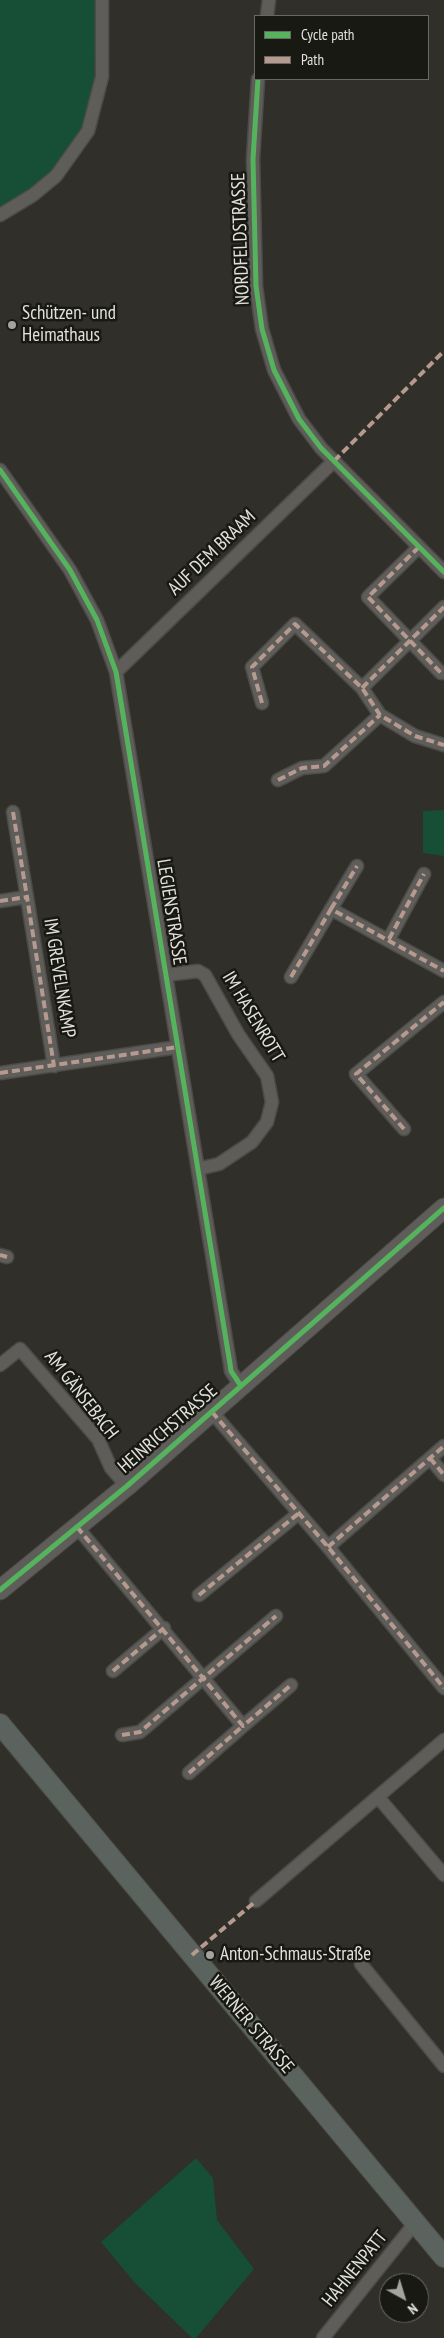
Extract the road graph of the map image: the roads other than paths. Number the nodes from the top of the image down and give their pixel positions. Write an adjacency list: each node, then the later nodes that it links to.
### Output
1 (102, 0): 5 (street)
2 (269, 0): 3 (street)
3 (267, 15)
4 (258, 80): 6 (street, NORDFELDSTRASSE)
5 (0, 215)
6 (334, 461): 8 (street, NORDFELDSTRASSE); 12 (street, AUF DEM BRAAM)
7 (0, 470): 12 (street, LEGIENSTRASSE)
8 (419, 547): 9 (street, NORDFELDSTRASSE); 11 (street)
9 (444, 572)
10 (444, 607): 11 (street)
11 (411, 640): 13 (street); 14 (street)
12 (116, 672): 27 (street, LEGIENSTRASSE)
13 (441, 673)
14 (362, 688): 15 (street); 16 (street)
15 (262, 703)
16 (380, 715): 17 (street); 18 (street)
17 (444, 745)
18 (278, 780)
19 (13, 812): 22 (street, IM GREVELNKAMP)
20 (357, 866): 24 (street)
21 (424, 874): 25 (street)
22 (27, 897): 23 (street, IM GREVELNKAMP); 31 (street, IM GREVELNKAMP)
23 (0, 901)
24 (331, 909): 25 (street); 28 (street)
25 (388, 939): 26 (street)
26 (444, 971)
27 (166, 975): 30 (street, LEGIENSTRASSE); 34 (street, IM HASENROTT)
28 (291, 977)
29 (444, 1002): 33 (street)
30 (178, 1047): 31 (street, IM GREVELNKAMP); 34 (street, LEGIENSTRASSE)
31 (54, 1066): 32 (street, IM GREVELNKAMP)
32 (0, 1073)
33 (404, 1129)
34 (198, 1169): 37 (street, LEGIENSTRASSE)
35 (444, 1208): 37 (street, HEINRICHSTRASSE)
36 (0, 1365): 42 (street, AM GÄNSEBACH)
37 (241, 1386): 38 (street, HEINRICHSTRASSE)
38 (212, 1412): 42 (street, HEINRICHSTRASSE); 43 (street)
39 (444, 1446): 40 (street)
40 (430, 1458): 41 (street); 45 (street)
41 (444, 1475)
42 (127, 1486): 44 (street, HEINRICHSTRASSE)
43 (299, 1513): 45 (street); 47 (street)
44 (77, 1527): 46 (street, HEINRICHSTRASSE); 49 (street)
45 (328, 1546): 53 (street)
46 (0, 1590)
47 (199, 1596)
48 (276, 1616): 51 (street)
49 (164, 1628): 50 (street); 51 (street)
50 (113, 1671)
51 (205, 1677): 55 (street); 56 (street)
52 (291, 1685): 55 (street)
53 (444, 1688)
54 (0, 1724): 64 (main road, WERNER STRASSE)
55 (243, 1726): 58 (street)
56 (122, 1735)
57 (444, 1740): 59 (street)
58 (189, 1774)
59 (378, 1797): 60 (street); 61 (street)
60 (444, 1875)
61 (256, 1901)
62 (361, 1964): 63 (street)
63 (444, 2066)
64 (415, 2223): 65 (main road, WERNER STRASSE); 66 (street, HAHNENPATT)
65 (444, 2257)
66 (324, 2338)

